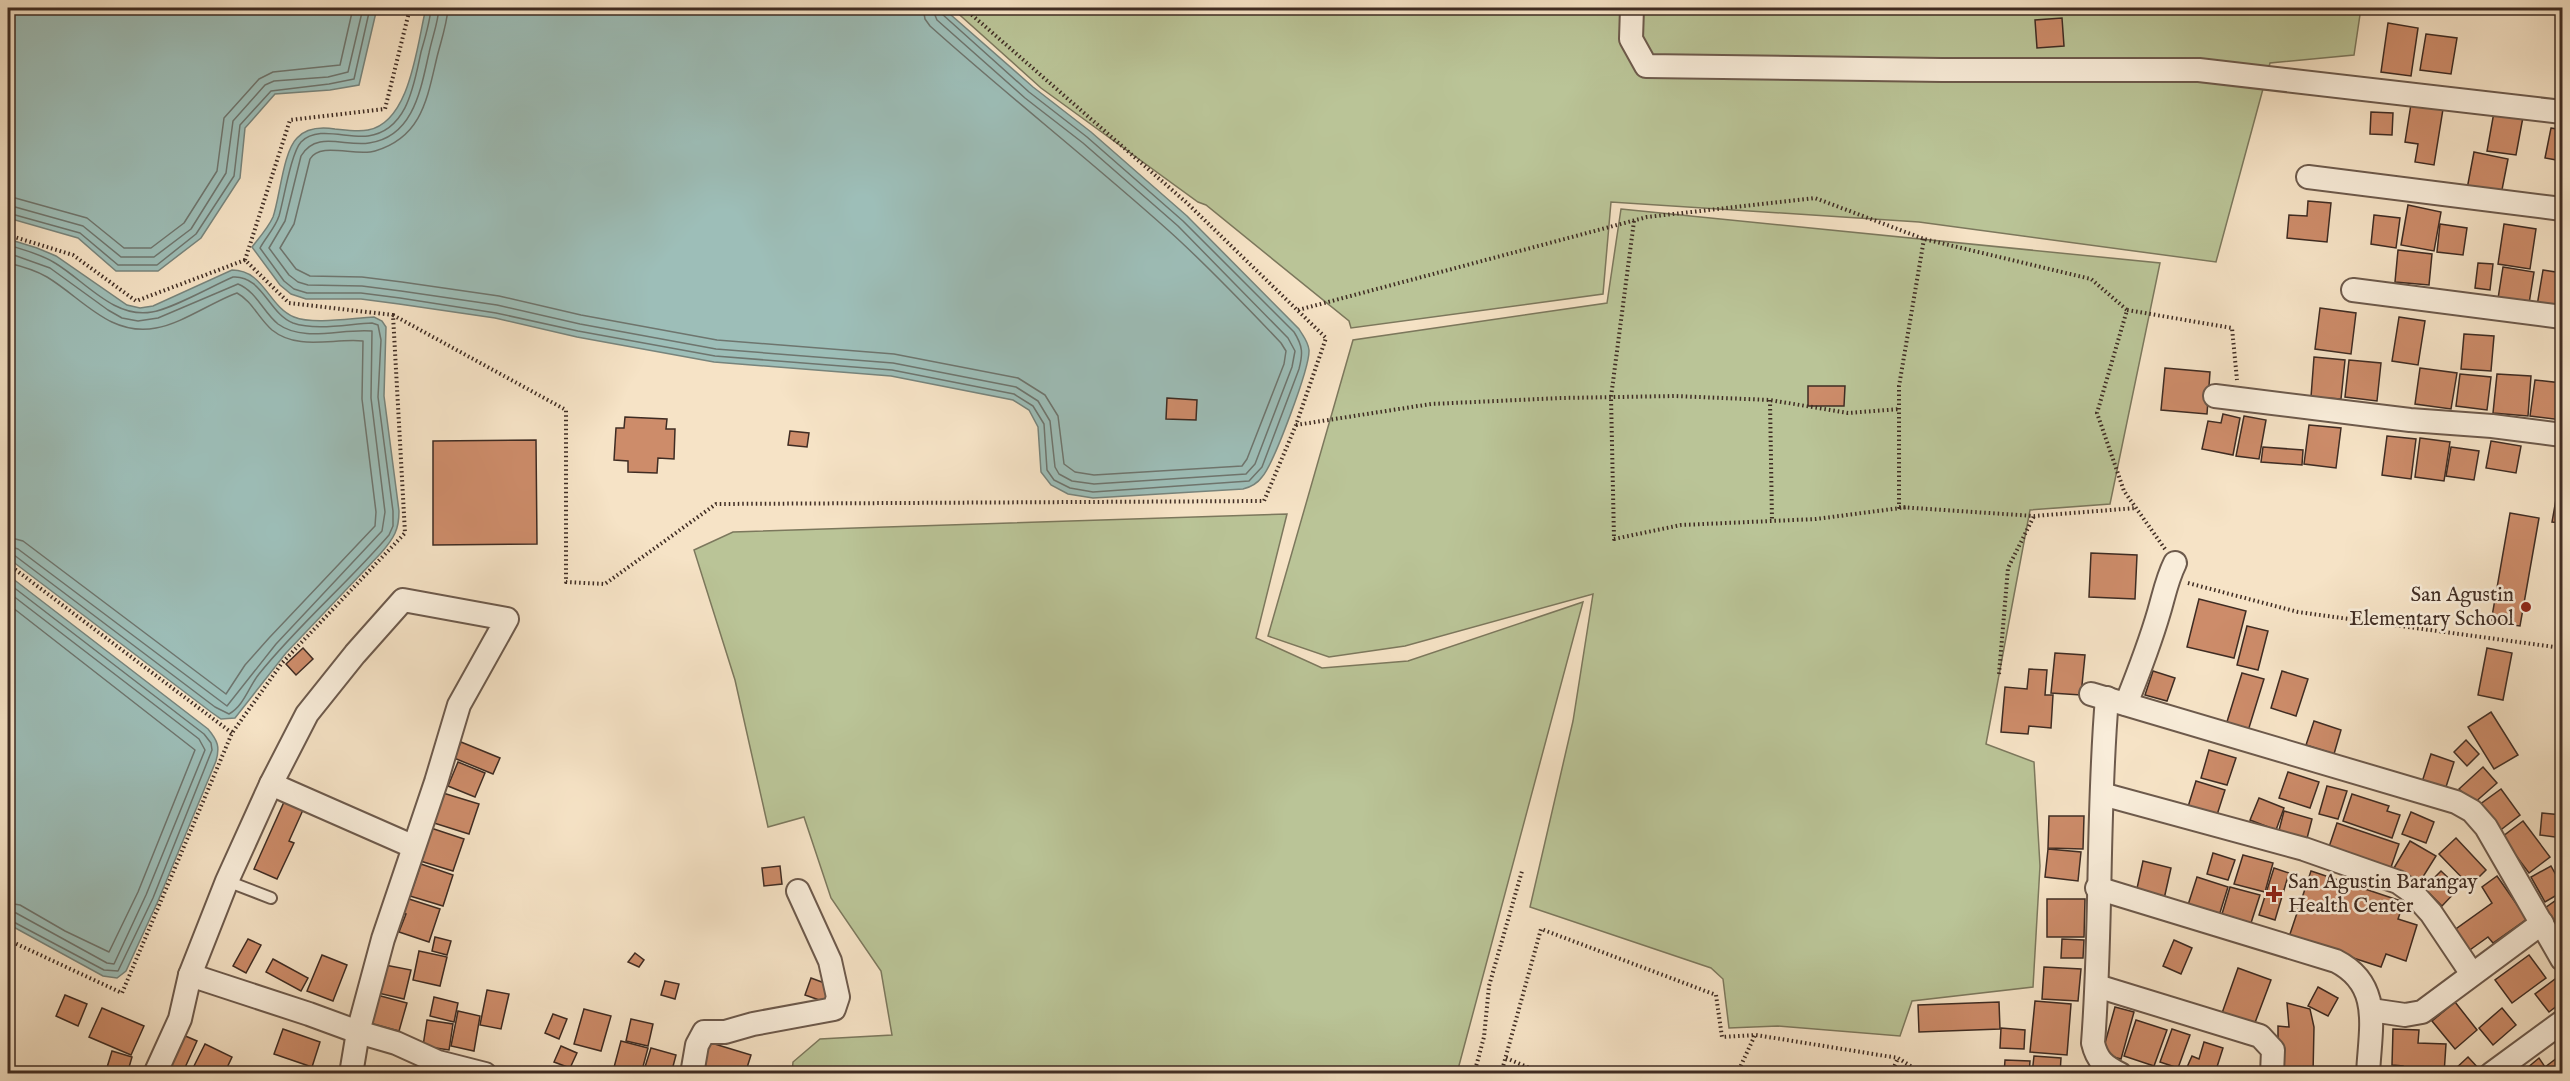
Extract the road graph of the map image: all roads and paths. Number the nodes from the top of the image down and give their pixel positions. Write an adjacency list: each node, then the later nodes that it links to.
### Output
1 (410, 8): 10 (path)
2 (964, 8): 12 (path)
3 (1632, 8): 4 (street)
4 (2562, 112)
5 (2308, 177): 6 (street)
6 (2562, 209)
7 (1634, 220): 9 (path); 12 (path); 17 (path)
8 (8, 235): 10 (path)
9 (1924, 239): 13 (path); 20 (path)
10 (245, 260): 14 (path)
11 (2353, 290): 15 (street)
12 (1297, 310): 21 (path)
13 (2127, 310): 18 (path); 24 (path)
14 (393, 315): 21 (path); 32 (path)
15 (2562, 317)
16 (2215, 396): 18 (street)
17 (1611, 397): 19 (path); 21 (path); 26 (path)
18 (2239, 399): 22 (street)
19 (1770, 400): 20 (path); 26 (path)
20 (1900, 409): 23 (path)
21 (1296, 425)
22 (2562, 435)
23 (1908, 507): 25 (path); 26 (path)
24 (2136, 508): 25 (path); 28 (path)
25 (2034, 516): 30 (path)
26 (1772, 521)
27 (8, 564): 32 (path)
28 (2171, 570): 29 (path); 31 (street)
29 (2562, 648)
30 (1999, 674)
31 (2108, 699): 34 (street); 41 (street)
32 (232, 733): 42 (path)
33 (271, 784): 35 (street); 35 (street); 37 (street)
34 (2102, 794): 38 (street); 44 (street)
35 (412, 846): 49 (street)
36 (1522, 871): 57 (path)
37 (227, 880): 40 (lane); 45 (street)
38 (2097, 888): 46 (street); 47 (street)
39 (798, 891): 56 (street)
40 (271, 898)
41 (2542, 922): 43 (street); 44 (street)
42 (8, 940)
43 (2562, 958)
44 (2472, 974): 47 (street)
45 (190, 975): 49 (street); 53 (street)
46 (2097, 986): 63 (street); 64 (street)
47 (2372, 1010): 65 (street)
48 (2562, 1022): 66 (street)
49 (358, 1032): 54 (street); 55 (street)
50 (1756, 1035): 51 (path); 52 (path); 60 (path)
51 (1506, 1058): 58 (path); 59 (path)
52 (1898, 1058): 61 (path); 62 (path)
53 (155, 1074)
54 (351, 1074)
55 (485, 1074)
56 (692, 1074)
57 (1474, 1074)
58 (1501, 1074)
59 (1544, 1074)
60 (1737, 1074)
61 (1891, 1074)
62 (1923, 1074)
63 (2120, 1074)
64 (2272, 1074)
65 (2368, 1074)
66 (2491, 1074)

